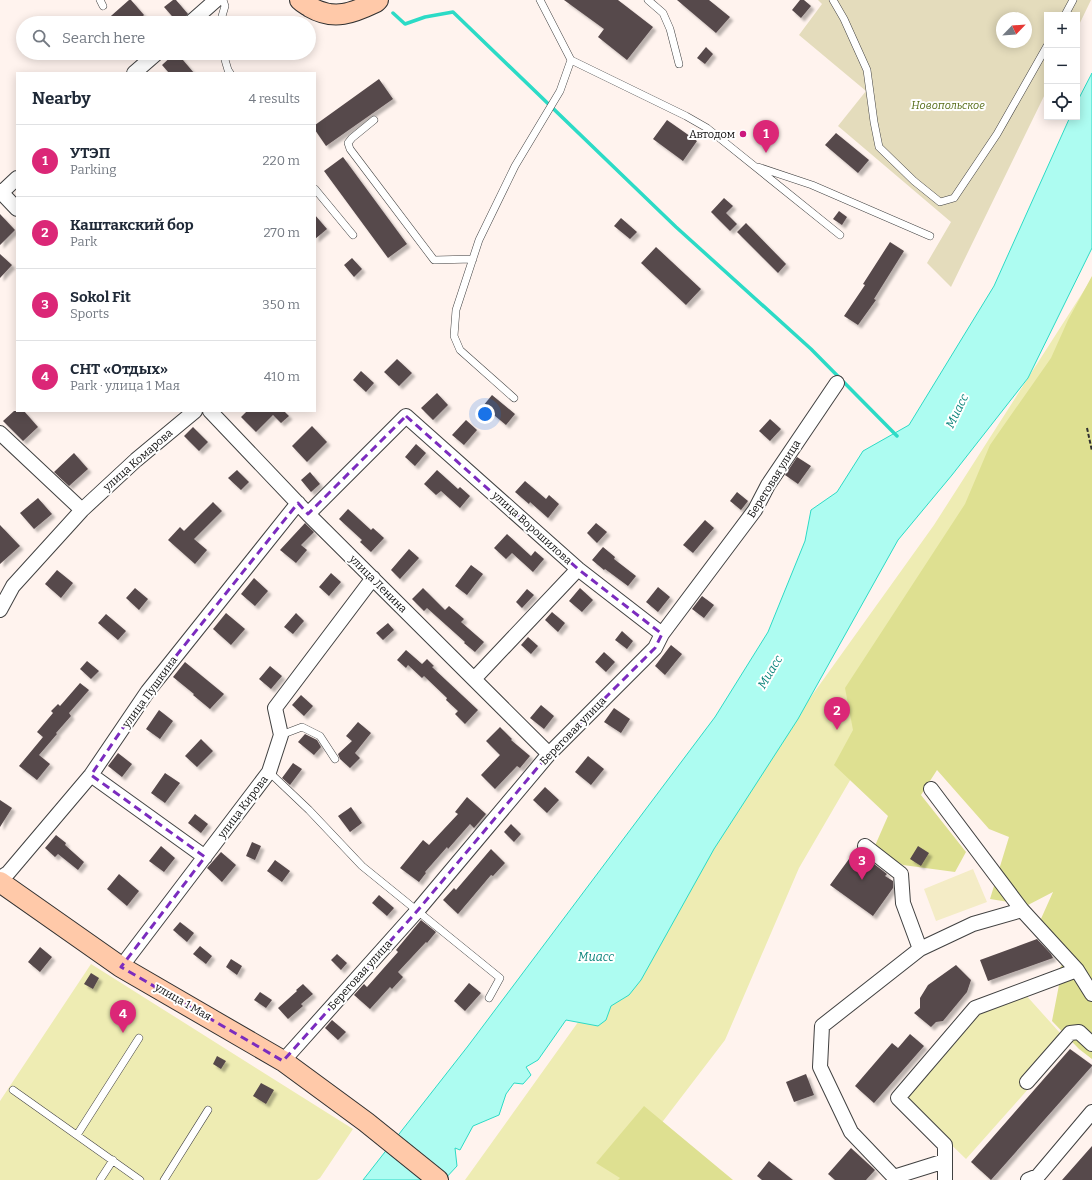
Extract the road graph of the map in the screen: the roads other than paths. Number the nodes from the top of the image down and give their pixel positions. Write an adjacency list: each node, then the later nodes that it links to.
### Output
1 (216, 0): 10 (street)
2 (223, 0): 11 (lane)
3 (300, 0): 4 (main road)
4 (378, 0)
5 (540, 0): 15 (lane)
6 (648, 0): 16 (lane)
7 (833, 0): 12 (lane)
8 (1073, 0): 9 (lane)
9 (1067, 12)
10 (198, 16)
11 (222, 16)
12 (1046, 48)
13 (149, 60): 17 (street)
14 (225, 60): 18 (lane)
15 (570, 60): 20 (lane); 28 (lane)
16 (678, 64)
17 (135, 72)
18 (229, 72)
19 (374, 120): 28 (lane)
20 (752, 164): 26 (lane); 27 (lane)
21 (16, 179): 23 (street)
22 (316, 190): 25 (lane)
23 (0, 193): 24 (street)
24 (16, 208)
25 (353, 235)
26 (840, 235)
27 (930, 236)
28 (473, 259): 30 (lane)
29 (837, 383): 40 (street, Береговая улица)
30 (514, 398)
31 (194, 412): 35 (street, улица Комарова)
32 (211, 412): 34 (street, улица Ленина)
33 (0, 433): 35 (street)
34 (298, 503): 36 (street, улица Ленина); 46 (street, улица Пушкина)
35 (82, 510): 39 (street, улица Комарова)
36 (308, 514): 37 (street, улица Ворошилова); 38 (street, улица Ленина)
37 (578, 569): 40 (street, улица Ворошилова); 41 (street)
38 (372, 578): 41 (street, улица Ленина); 42 (street)
39 (0, 610)
40 (662, 634): 43 (street, Береговая улица)
41 (474, 679): 43 (street, улица Ленина)
42 (281, 734): 44 (lane); 45 (street, улица Кирова)
43 (549, 754): 52 (street, Береговая улица)
44 (335, 759)
45 (269, 772): 49 (street, улица Кирова); 52 (lane)
46 (91, 775): 49 (street); 50 (street, улица Пушкина)
47 (932, 789): 53 (street)
48 (865, 846): 54 (street)
49 (204, 857): 55 (street, улица Кирова)
50 (0, 878)
51 (0, 882): 55 (main road, улица 1 Мая)
52 (418, 910): 58 (lane); 61 (street, Береговая улица)
53 (1022, 910): 54 (street); 56 (street)
54 (920, 949): 68 (street)
55 (120, 966): 61 (main road, улица 1 Мая)
56 (1077, 970): 57 (street); 68 (street)
57 (1092, 994)
58 (489, 998)
59 (138, 1038): 66 (lane)
60 (1092, 1044): 62 (street)
61 (283, 1061): 72 (main road, улица 1 Мая)
62 (1028, 1082)
63 (13, 1090): 66 (lane)
64 (208, 1110): 71 (lane)
65 (1092, 1112): 74 (street)
66 (77, 1135): 67 (lane)
67 (113, 1160): 69 (lane); 70 (lane)
68 (945, 1160): 73 (street)
69 (100, 1180)
70 (140, 1180)
71 (164, 1180)
72 (438, 1180)
73 (945, 1180)
74 (1028, 1180)

